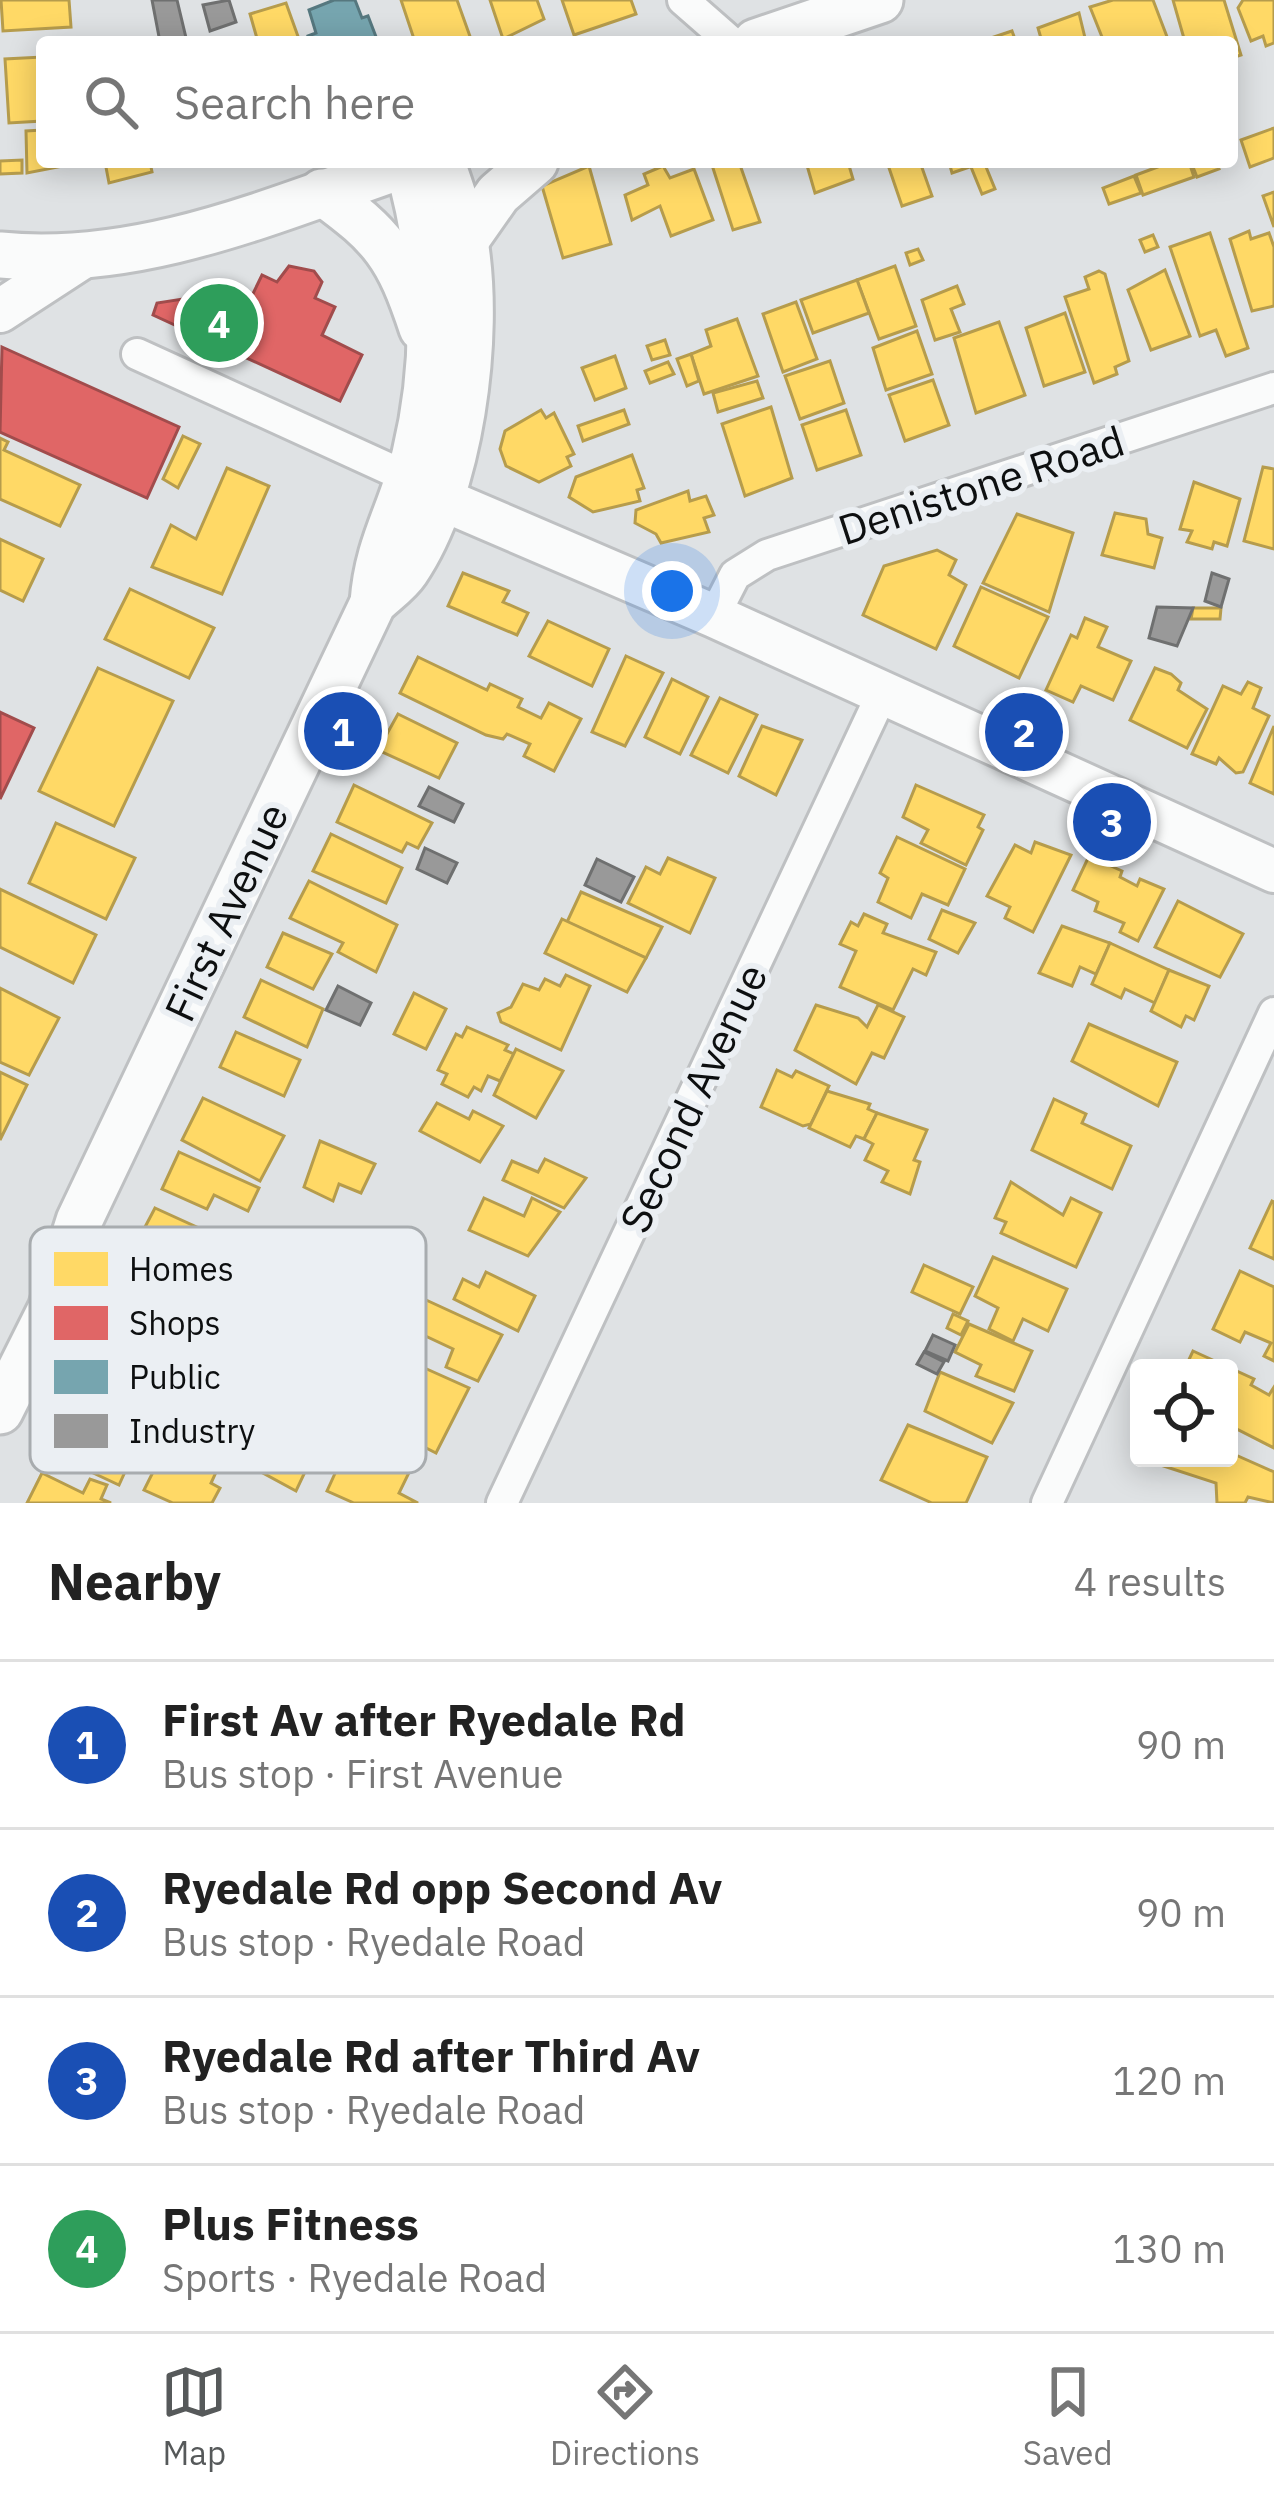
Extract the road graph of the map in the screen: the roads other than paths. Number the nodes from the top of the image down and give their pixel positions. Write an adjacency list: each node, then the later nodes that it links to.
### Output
1 (880, 0): 4 (main road)
2 (684, 2): 3 (street)
3 (724, 36)
4 (774, 36)
5 (404, 168): 9 (main road)
6 (421, 168): 14 (main road, First Avenue)
7 (424, 168): 10 (main road, First Avenue)
8 (528, 168): 10 (main road)
9 (322, 193): 12 (main road); 14 (main road)
10 (465, 241): 17 (main road, First Avenue)
11 (0, 255): 12 (main road)
12 (83, 257): 13 (street)
13 (0, 311)
14 (427, 342): 17 (main road, First Avenue)
15 (137, 354): 17 (street)
16 (1274, 388): 18 (street, Denistone Road)
17 (424, 488): 18 (street); 22 (main road, First Avenue)
18 (714, 616): 19 (street)
19 (883, 692): 20 (street); 29 (street, Second Avenue)
20 (1274, 871)
21 (1274, 1013): 30 (street)
22 (79, 1221): 23 (main road, First Avenue); 24 (main road, First Avenue)
23 (75, 1227)
24 (77, 1227)
25 (30, 1295): 26 (main road, First Avenue)
26 (0, 1340)
27 (30, 1351): 28 (main road, First Avenue)
28 (0, 1411)
29 (502, 1503)
30 (1047, 1503)

